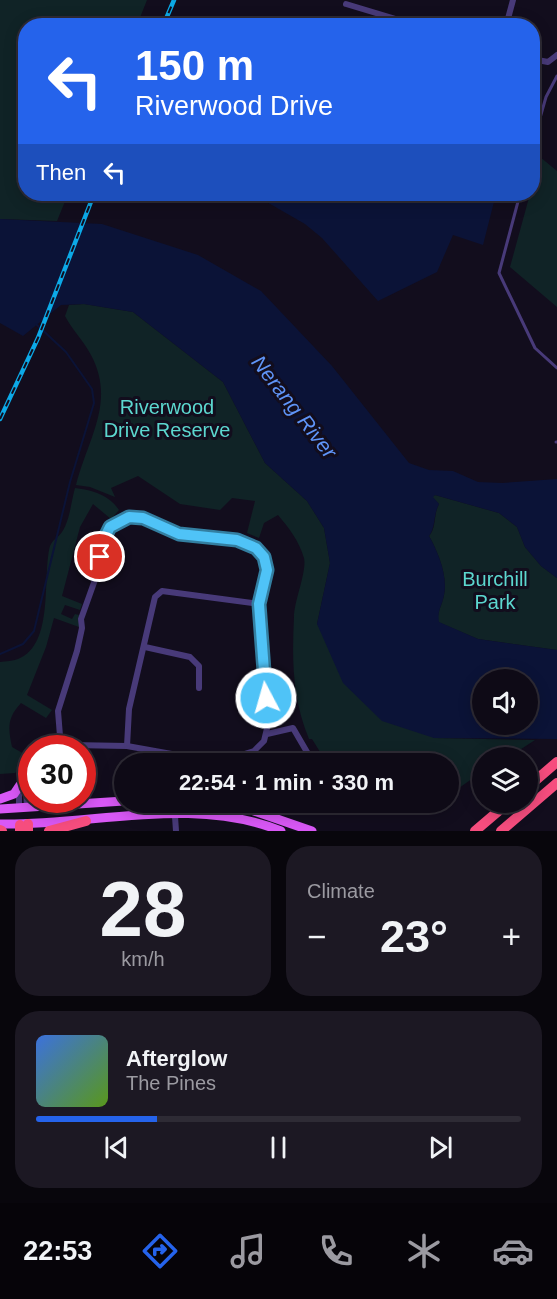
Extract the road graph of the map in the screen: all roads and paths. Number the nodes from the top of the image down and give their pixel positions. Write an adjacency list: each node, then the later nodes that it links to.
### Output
1 (513, 0): 4 (street)
2 (346, 4): 3 (street)
3 (392, 18)
4 (508, 18)
5 (557, 55): 6 (street)
6 (540, 60)
7 (557, 76): 8 (lane)
8 (540, 118)
9 (518, 201): 10 (lane)
10 (557, 368)
11 (259, 604): 12 (street); 14 (street); 15 (street)
12 (145, 647): 13 (street); 16 (street)
13 (199, 688)
14 (267, 734): 16 (street); 18 (street)
15 (60, 735)
16 (127, 746): 17 (street)
17 (96, 747)
18 (308, 753)
19 (557, 762): 20 (highway)
20 (538, 778)
21 (557, 783): 40 (highway)
22 (18, 788): 23 (main road)
23 (0, 800)
24 (114, 802): 25 (main road)
25 (96, 803)
26 (18, 808): 27 (main road)
27 (0, 809)
28 (23, 813): 34 (main road)
29 (260, 813): 38 (main road)
30 (496, 813): 39 (highway)
31 (174, 814): 32 (main road); 36 (street); 37 (main road)
32 (86, 820): 34 (main road); 35 (highway)
33 (0, 825): 34 (main road)
34 (24, 828)
35 (49, 831)
36 (176, 831)
37 (281, 831)
38 (312, 831)
39 (475, 831)
40 (501, 831)

